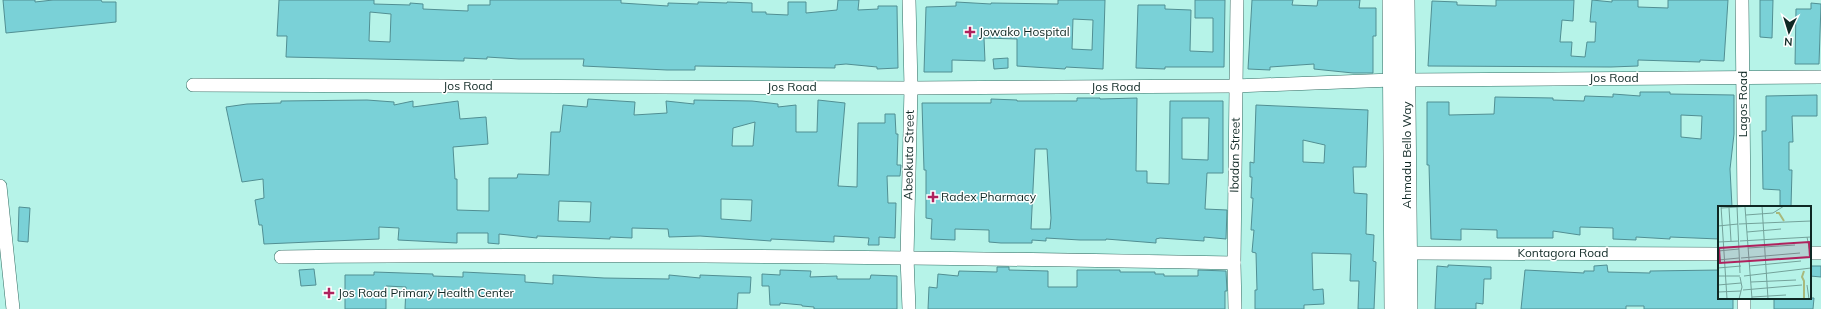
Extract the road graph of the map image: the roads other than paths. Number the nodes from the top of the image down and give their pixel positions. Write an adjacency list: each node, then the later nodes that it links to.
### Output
1 (909, 0): 11 (street, Abeokuta Street)
2 (1237, 0): 10 (street, Ibadan Street)
3 (1392, 0): 8 (main road, Ahmadu Bello Way)
4 (1406, 0): 8 (main road, Ahmadu Bello Way)
5 (1742, 0): 6 (street, Lagos Road)
6 (1743, 77): 7 (street, Jos Road); 8 (street, Jos Road); 13 (street, Lagos Road)
7 (1821, 77)
8 (1399, 80): 10 (street, Jos Road); 14 (main road, Ahmadu Bello Way); 22 (main road, Ahmadu Bello Way)
9 (193, 85): 11 (street, Jos Road)
10 (1235, 86): 11 (street, Jos Road); 18 (street, Ibadan Street)
11 (911, 88): 17 (street, Abeokuta Street)
12 (0, 188): 19 (street)
13 (1744, 206)
14 (1408, 253): 15 (street, Kontagora Road); 23 (main road, Ahmadu Bello Way)
15 (1718, 254)
16 (281, 257): 17 (street)
17 (907, 257): 18 (street); 20 (street, Abeokuta Street)
18 (1234, 262): 21 (street, Ibadan Street)
19 (13, 309)
20 (909, 309)
21 (1235, 309)
22 (1393, 309)
23 (1409, 309)

